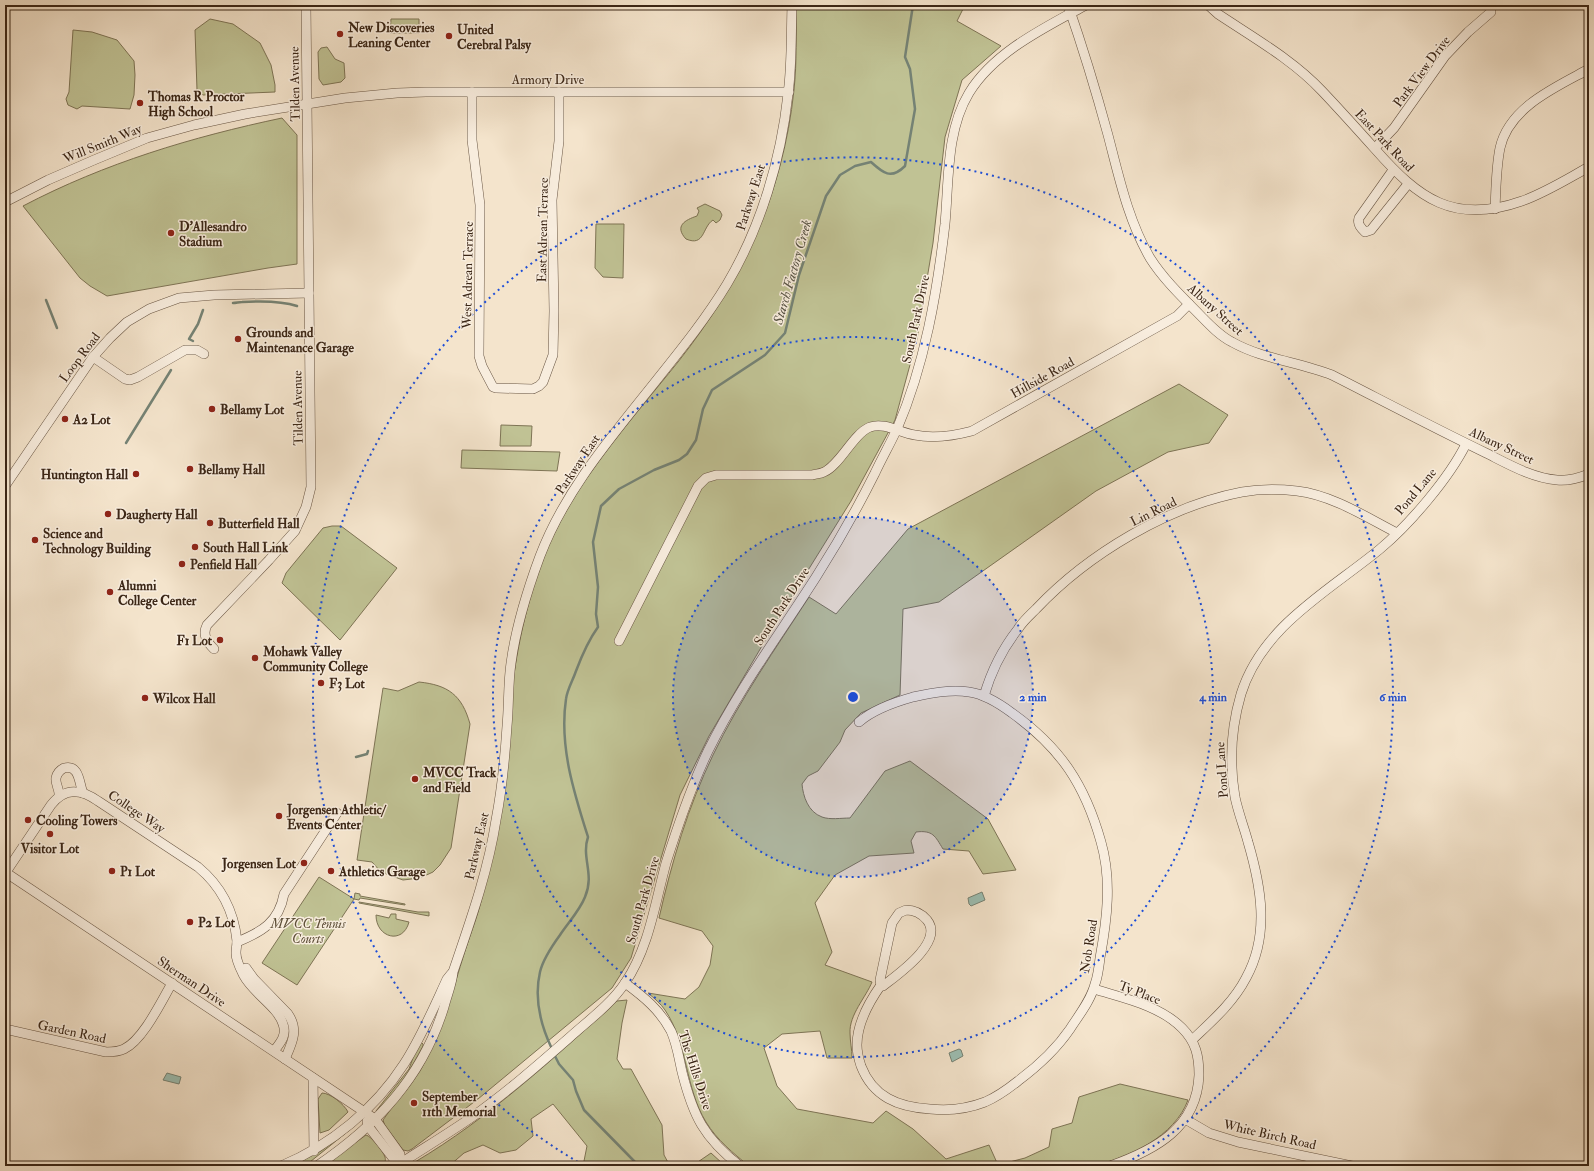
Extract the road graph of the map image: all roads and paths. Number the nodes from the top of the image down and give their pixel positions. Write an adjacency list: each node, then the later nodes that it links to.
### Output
1 (306, 5): 11 (street, Tilden Avenue)
2 (792, 5): 10 (street, Parkway East)
3 (1086, 5): 5 (street, South Park Drive)
4 (1208, 5): 12 (street, East Park Road)
5 (1070, 9): 19 (street, Albany Street); 23 (street, South Park Drive)
6 (1490, 12): 12 (street, Park View Drive)
7 (1589, 69): 17 (street)
8 (472, 92): 9 (street, Armory Drive); 11 (street, Armory Drive); 22 (street, West Adrean Terrace)
9 (559, 92): 10 (street, Armory Drive); 22 (street, East Adrean Terrace)
10 (789, 92): 37 (street, Parkway East)
11 (307, 104): 16 (street, Will Smith Way); 18 (street, Tilden Avenue)
12 (1375, 148): 14 (street, East Park Road)
13 (1589, 167): 17 (street, East Park Road)
14 (1393, 170): 15 (street, East Park Road); 15 (street)
15 (1408, 184): 17 (street, East Park Road)
16 (5, 202)
17 (1495, 209)
18 (309, 293): 21 (street, Loop Road); 29 (street, Tilden Avenue)
19 (1189, 304): 23 (street, Hillside Road); 24 (street, Albany Street)
20 (204, 354): 21 (street)
21 (93, 357): 26 (street, Loop Road)
22 (549, 368)
23 (896, 430): 28 (street, Hillside Road); 39 (street, South Park Drive)
24 (1466, 444): 25 (street, Albany Street); 27 (street, Pond Lane)
25 (1589, 474)
26 (5, 486)
27 (1397, 533): 30 (street, Lin Road); 43 (street, Pond Lane)
28 (619, 641)
29 (214, 649)
30 (984, 696): 31 (street, Nob Road); 41 (street, Nob Road)
31 (859, 722)
32 (83, 793): 33 (street); 33 (street); 36 (street, College Way)
33 (59, 796): 35 (street)
34 (337, 813): 36 (street)
35 (5, 872): 38 (street, Sherman Drive)
36 (237, 944): 44 (street, College Way); 45 (street, College Way)
37 (453, 972): 47 (street, Parkway East); 49 (street, Parkway East)
38 (172, 983): 42 (street, Garden Road); 44 (street, Sherman Drive)
39 (625, 983): 51 (street, South Park Drive); 54 (street, The Hills Drive)
40 (881, 985): 40 (street, Nob Road); 41 (street, Nob Road)
41 (1094, 989): 43 (street, Ty Place)
42 (5, 1029)
43 (1192, 1040): 48 (street)
44 (274, 1051): 45 (street, Sherman Drive)
45 (285, 1059): 46 (street, Sherman Drive)
46 (313, 1078): 47 (street, Sherman Drive); 50 (street)
47 (364, 1112): 49 (street, Sherman Drive); 50 (street, Parkway East)
48 (1185, 1119): 55 (street); 56 (street, White Birch Road)
49 (372, 1122): 51 (street, Sherman Drive); 53 (street, Parkway East)
50 (314, 1151): 52 (street, Parkway East)
51 (399, 1165)
52 (281, 1166)
53 (317, 1166)
54 (740, 1166)
55 (1110, 1166)
56 (1350, 1166)

